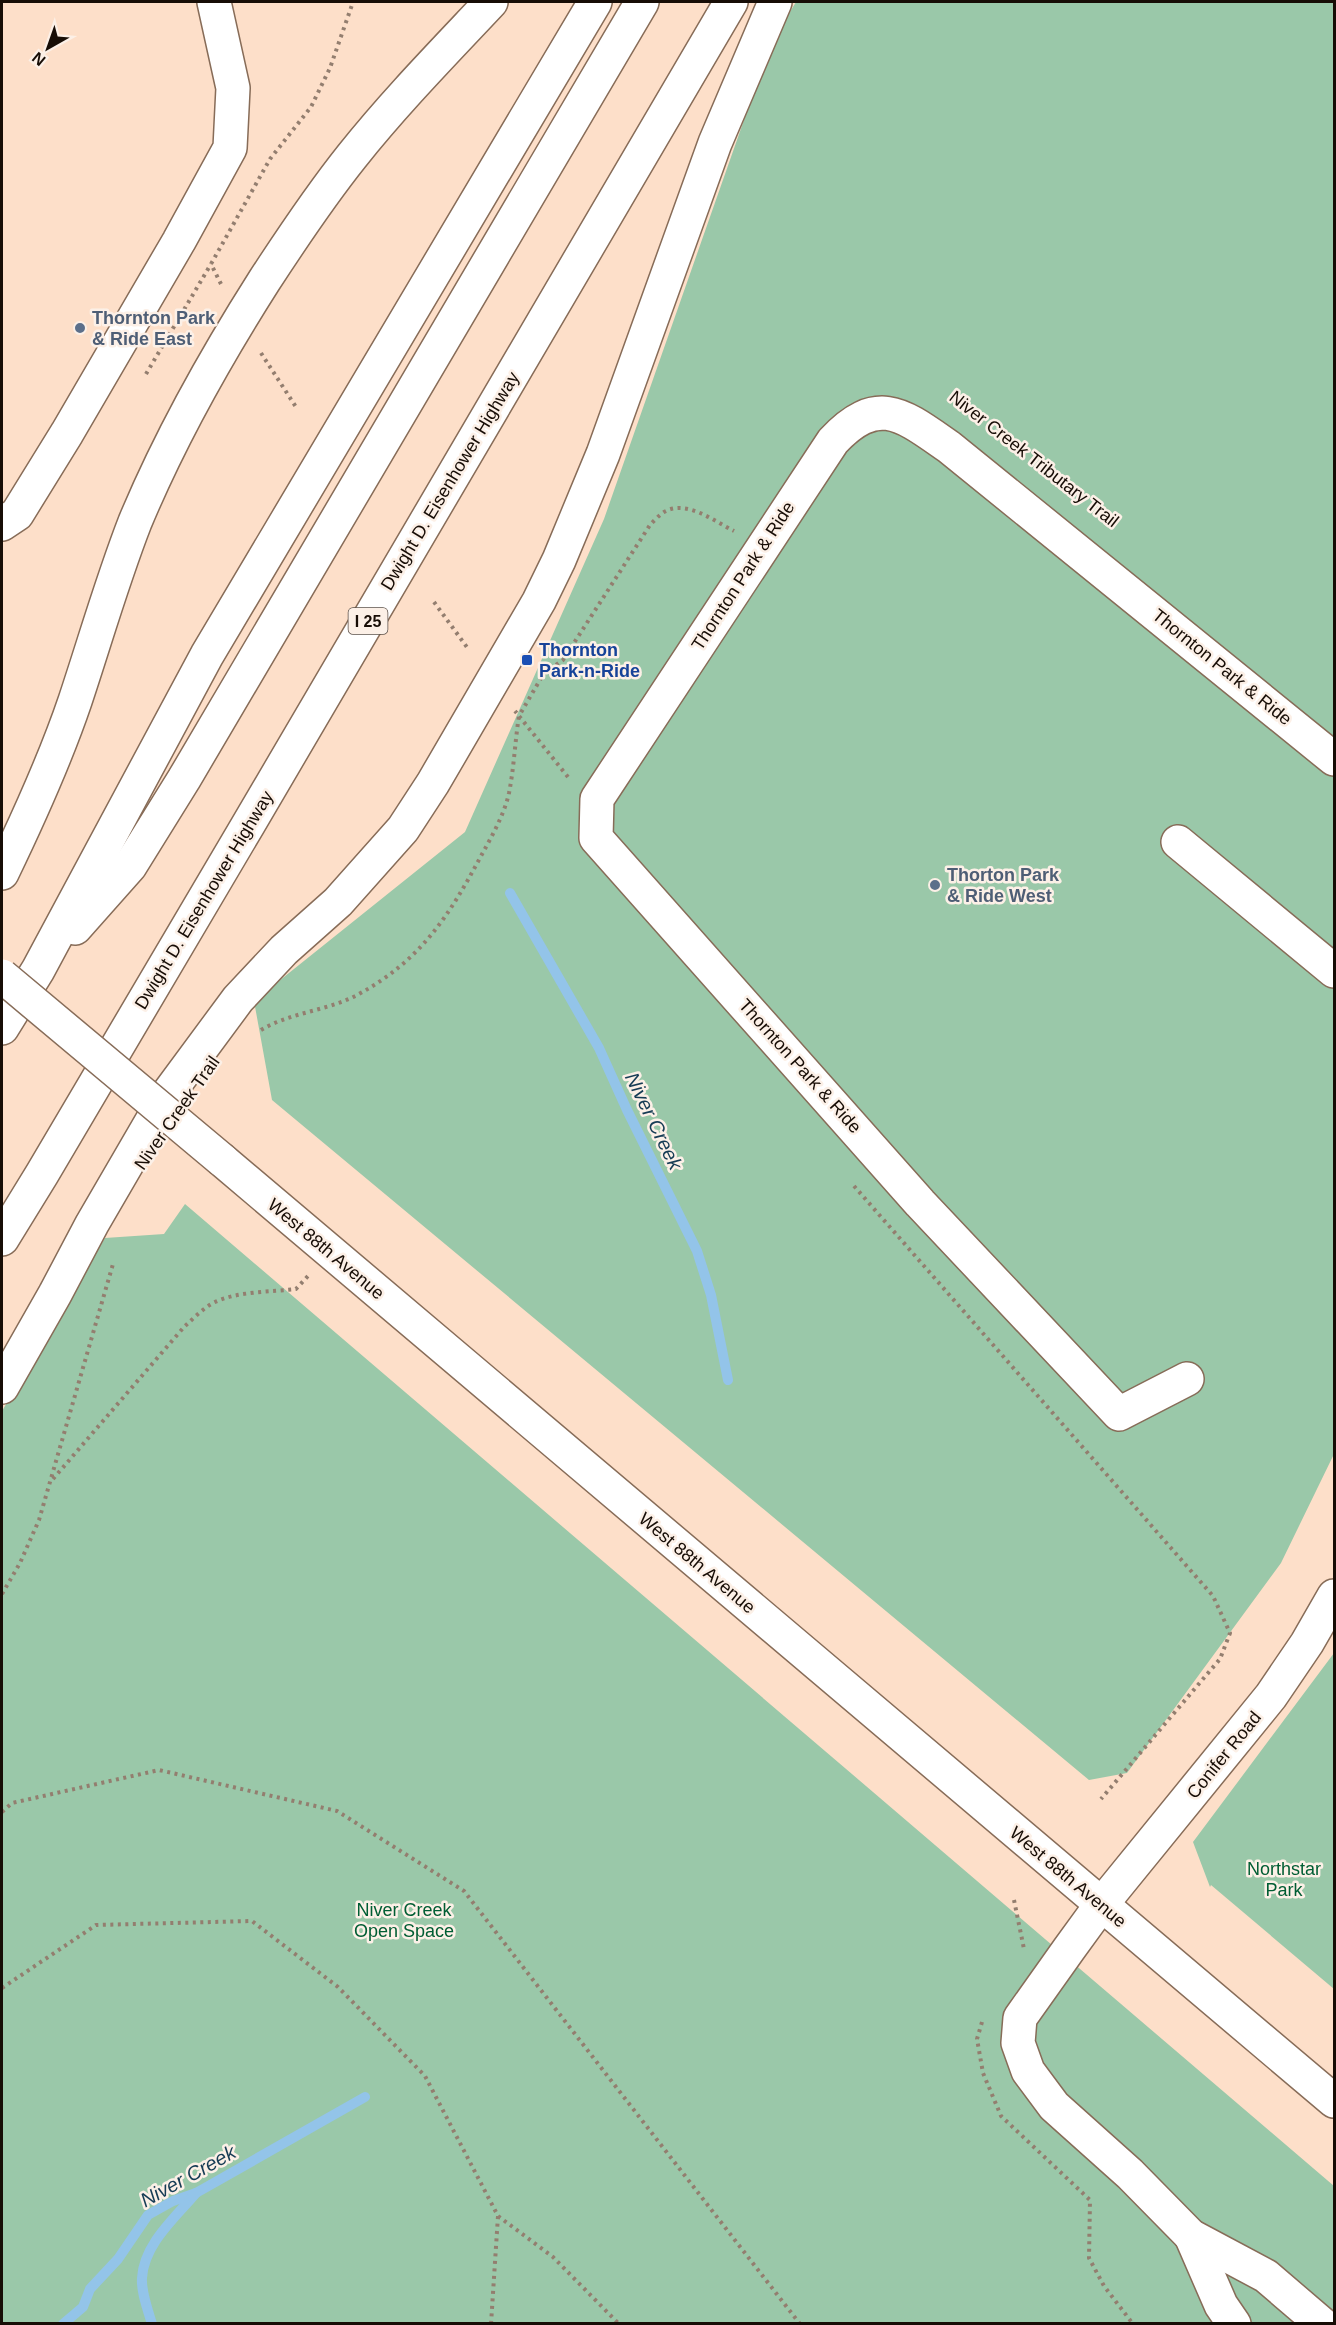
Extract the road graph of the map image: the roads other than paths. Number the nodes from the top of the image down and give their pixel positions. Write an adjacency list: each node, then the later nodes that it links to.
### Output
1 (214, 2): 7 (main road)
2 (491, 2): 10 (main road)
3 (594, 2): 11 (main road)
4 (642, 2): 11 (main road)
5 (731, 2): 15 (main road, Dwight D. Eisenhower Highway / I 25)
6 (775, 2): 17 (main road)
7 (2, 524)
8 (1335, 759): 16 (main road, Thornton Park & Ride)
9 (1178, 842): 12 (main road)
10 (2, 873)
11 (38, 970): 14 (main road)
12 (1335, 971)
13 (2, 975): 19 (main road, West 88th Avenue, bridge)
14 (2, 1028)
15 (2, 1239)
16 (1187, 1379)
17 (2, 1387)
18 (1335, 1596): 19 (main road, Conifer Road)
19 (1101, 1905): 20 (main road, West 88th Avenue); 21 (main road, Conifer Road)
20 (1335, 2101)
21 (1191, 2236): 22 (main road); 23 (main road)
22 (1234, 2324)
23 (1322, 2324)

